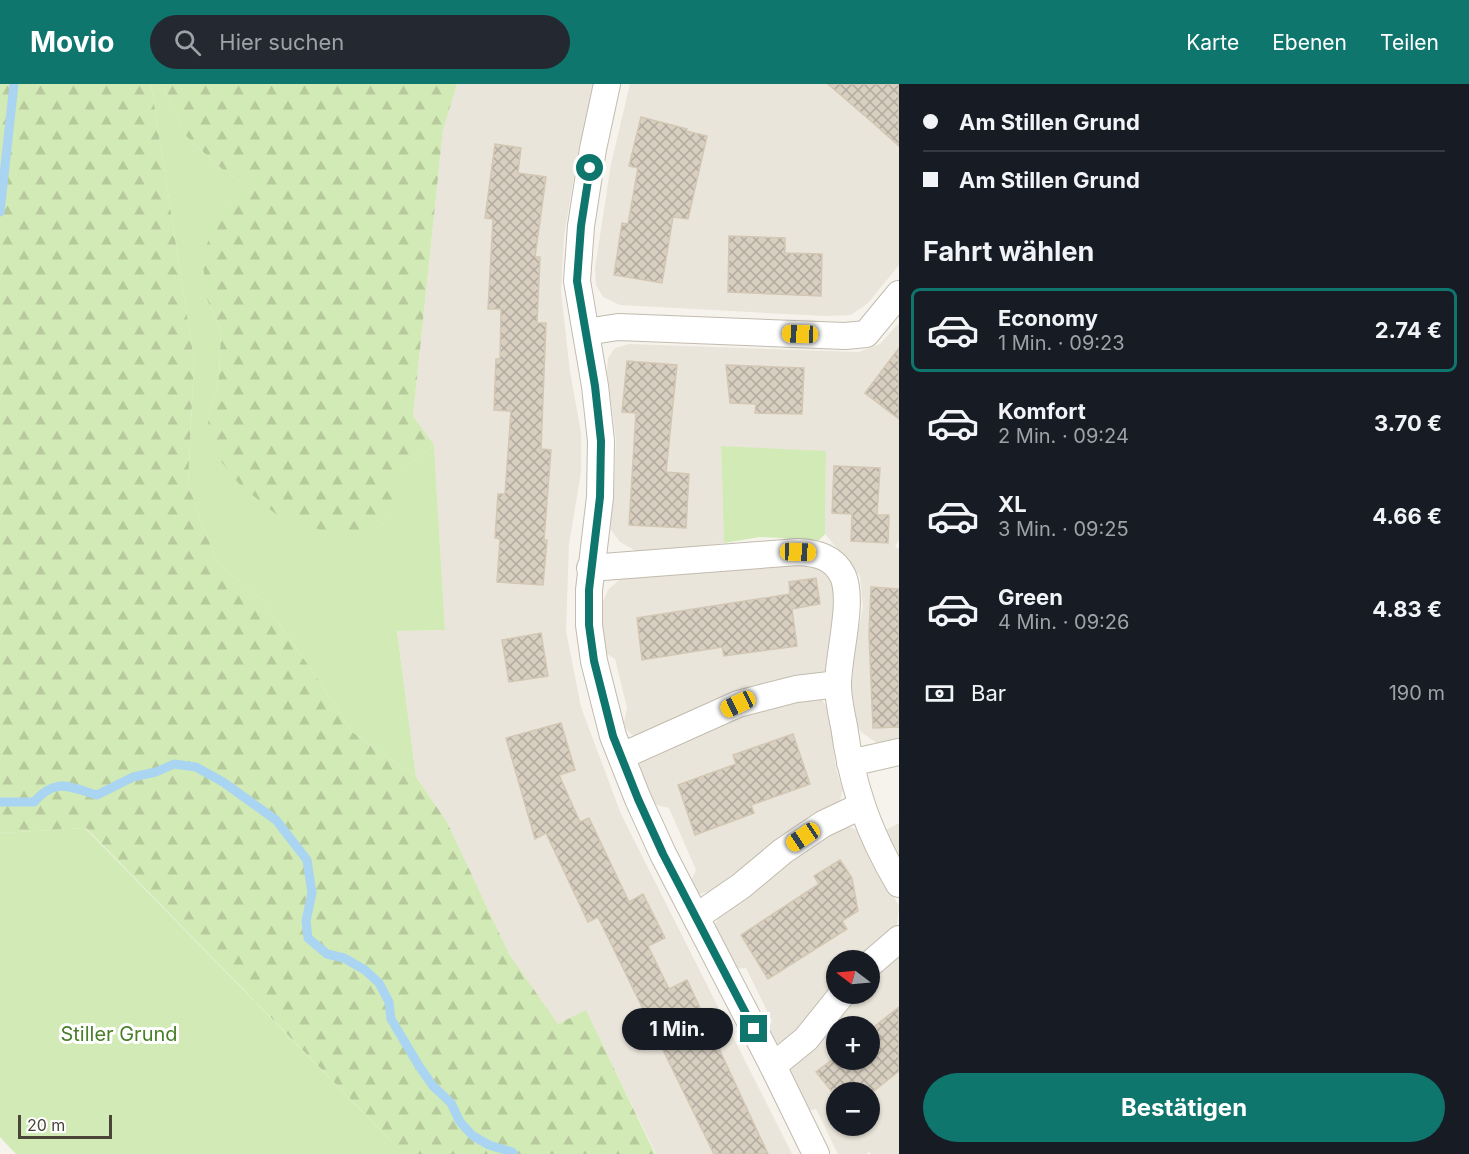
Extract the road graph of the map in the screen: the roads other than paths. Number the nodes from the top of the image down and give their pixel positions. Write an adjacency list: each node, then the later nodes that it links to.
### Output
1 (608, 84): 3 (street)
2 (899, 294): 3 (street)
3 (586, 332): 4 (street)
4 (590, 568): 5 (street); 7 (street)
5 (838, 684): 7 (street); 8 (street)
6 (899, 752): 8 (street)
7 (622, 756): 11 (street)
8 (850, 763): 9 (street)
9 (861, 806): 10 (street); 11 (street)
10 (899, 884)
11 (696, 917): 15 (street)
12 (899, 939): 13 (street)
13 (880, 955)
14 (834, 1004): 15 (street)
15 (773, 1066): 16 (street)
16 (816, 1154)

